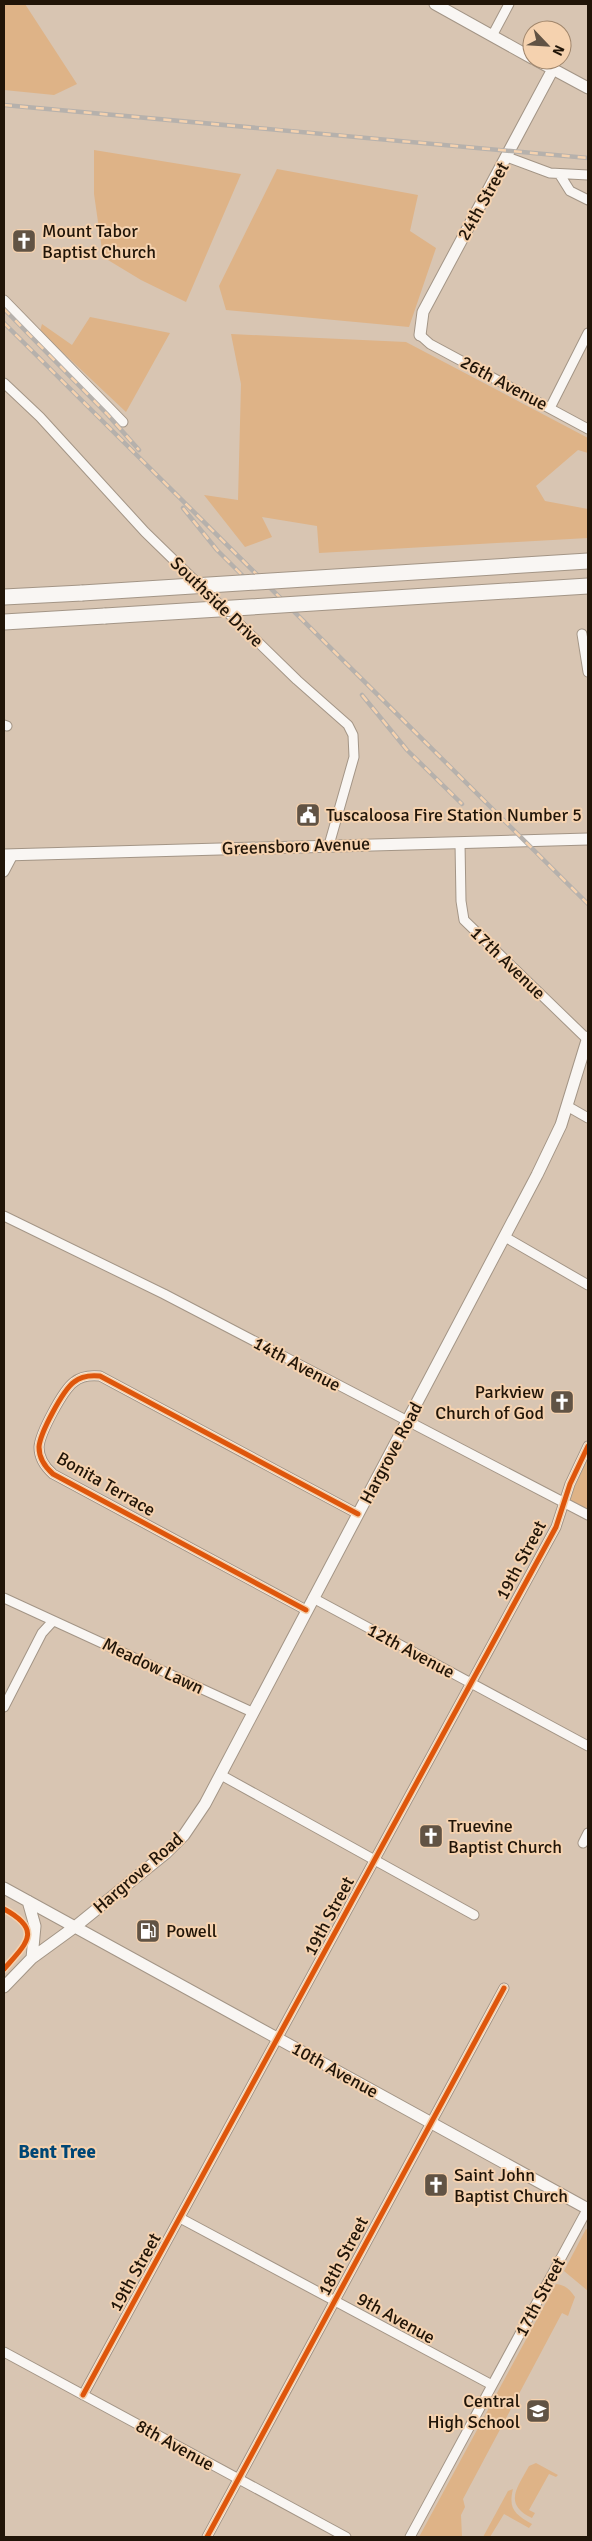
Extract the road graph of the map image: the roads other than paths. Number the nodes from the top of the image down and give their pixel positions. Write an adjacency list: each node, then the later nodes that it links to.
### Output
1 (435, 4): 3 (main road)
2 (509, 4): 3 (street)
3 (492, 36): 4 (main road)
4 (522, 52)
5 (552, 70): 8 (main road, 24th Street)
6 (555, 70): 7 (main road)
7 (588, 88)
8 (507, 156): 9 (street); 14 (main road, 24th Street)
9 (560, 175): 10 (street); 11 (street)
10 (588, 175)
11 (588, 200)
12 (4, 300): 17 (street)
13 (588, 333): 16 (street)
14 (420, 335): 16 (street, 26th Avenue)
15 (4, 383): 27 (street, Southside Drive)
16 (550, 408): 18 (street, 26th Avenue)
17 (123, 422)
18 (588, 429)
19 (588, 561): 21 (highway, bridge)
20 (588, 586): 22 (highway, bridge)
21 (4, 597)
22 (4, 622)
23 (582, 634): 24 (street)
24 (588, 672)
25 (588, 839): 26 (main road, Greensboro Avenue)
26 (460, 842): 27 (main road, Greensboro Avenue); 30 (street, 17th Avenue)
27 (329, 845): 28 (main road, Greensboro Avenue)
28 (8, 855): 29 (street)
29 (4, 872)
30 (588, 1038): 31 (main road, Hargrove Road)
31 (567, 1106): 32 (street); 34 (main road, Hargrove Road)
32 (588, 1118)
33 (4, 1216): 36 (street, 14th Avenue)
34 (504, 1237): 35 (street); 36 (main road, Hargrove Road)
35 (588, 1285)
36 (407, 1421): 38 (street, 14th Avenue); 39 (main road, Hargrove Road)
37 (588, 1446): 38 (street, 19th Street)
38 (563, 1502): 40 (street, 14th Avenue); 45 (street, 19th Street)
39 (358, 1514): 42 (main road, Hargrove Road); 43 (street, Bonita Terrace)
40 (588, 1515)
41 (4, 1598): 44 (street, Meadow Lawn)
42 (313, 1598): 43 (main road, Hargrove Road); 45 (street, 12th Avenue)
43 (306, 1610): 47 (main road, Hargrove Road)
44 (53, 1621): 46 (street); 47 (street, Meadow Lawn)
45 (471, 1683): 48 (street, 12th Avenue); 52 (street, 19th Street)
46 (4, 1707)
47 (252, 1712): 49 (main road, Hargrove Road)
48 (588, 1746)
49 (221, 1775): 52 (street); 56 (main road, Hargrove Road)
50 (588, 1833): 51 (street)
51 (583, 1843)
52 (374, 1861): 55 (street); 60 (street, 19th Street)
53 (4, 1888): 54 (main road, 10th Avenue)
54 (28, 1901): 56 (main road, 10th Avenue); 57 (main road)
55 (474, 1915)
56 (76, 1926): 57 (main road, Hargrove Road); 60 (main road, 10th Avenue)
57 (32, 1958): 58 (main road, Hargrove Road)
58 (4, 1987)
59 (504, 1988): 61 (street, 18th Street)
60 (278, 2039): 61 (main road, 10th Avenue); 63 (street, 19th Street)
61 (431, 2123): 62 (main road, 10th Avenue); 64 (street, 18th Street)
62 (588, 2208): 66 (street, 17th Street)
63 (180, 2218): 64 (street, 9th Avenue); 67 (street, 19th Street)
64 (335, 2300): 66 (street, 9th Avenue); 68 (street, 18th Street)
65 (4, 2352): 67 (street, 8th Avenue)
66 (492, 2385): 71 (street, 17th Street)
67 (83, 2395): 68 (street, 8th Avenue)
68 (238, 2480): 69 (street, 18th Street); 70 (street, 8th Avenue)
69 (207, 2537)
70 (346, 2537)
71 (410, 2537)

